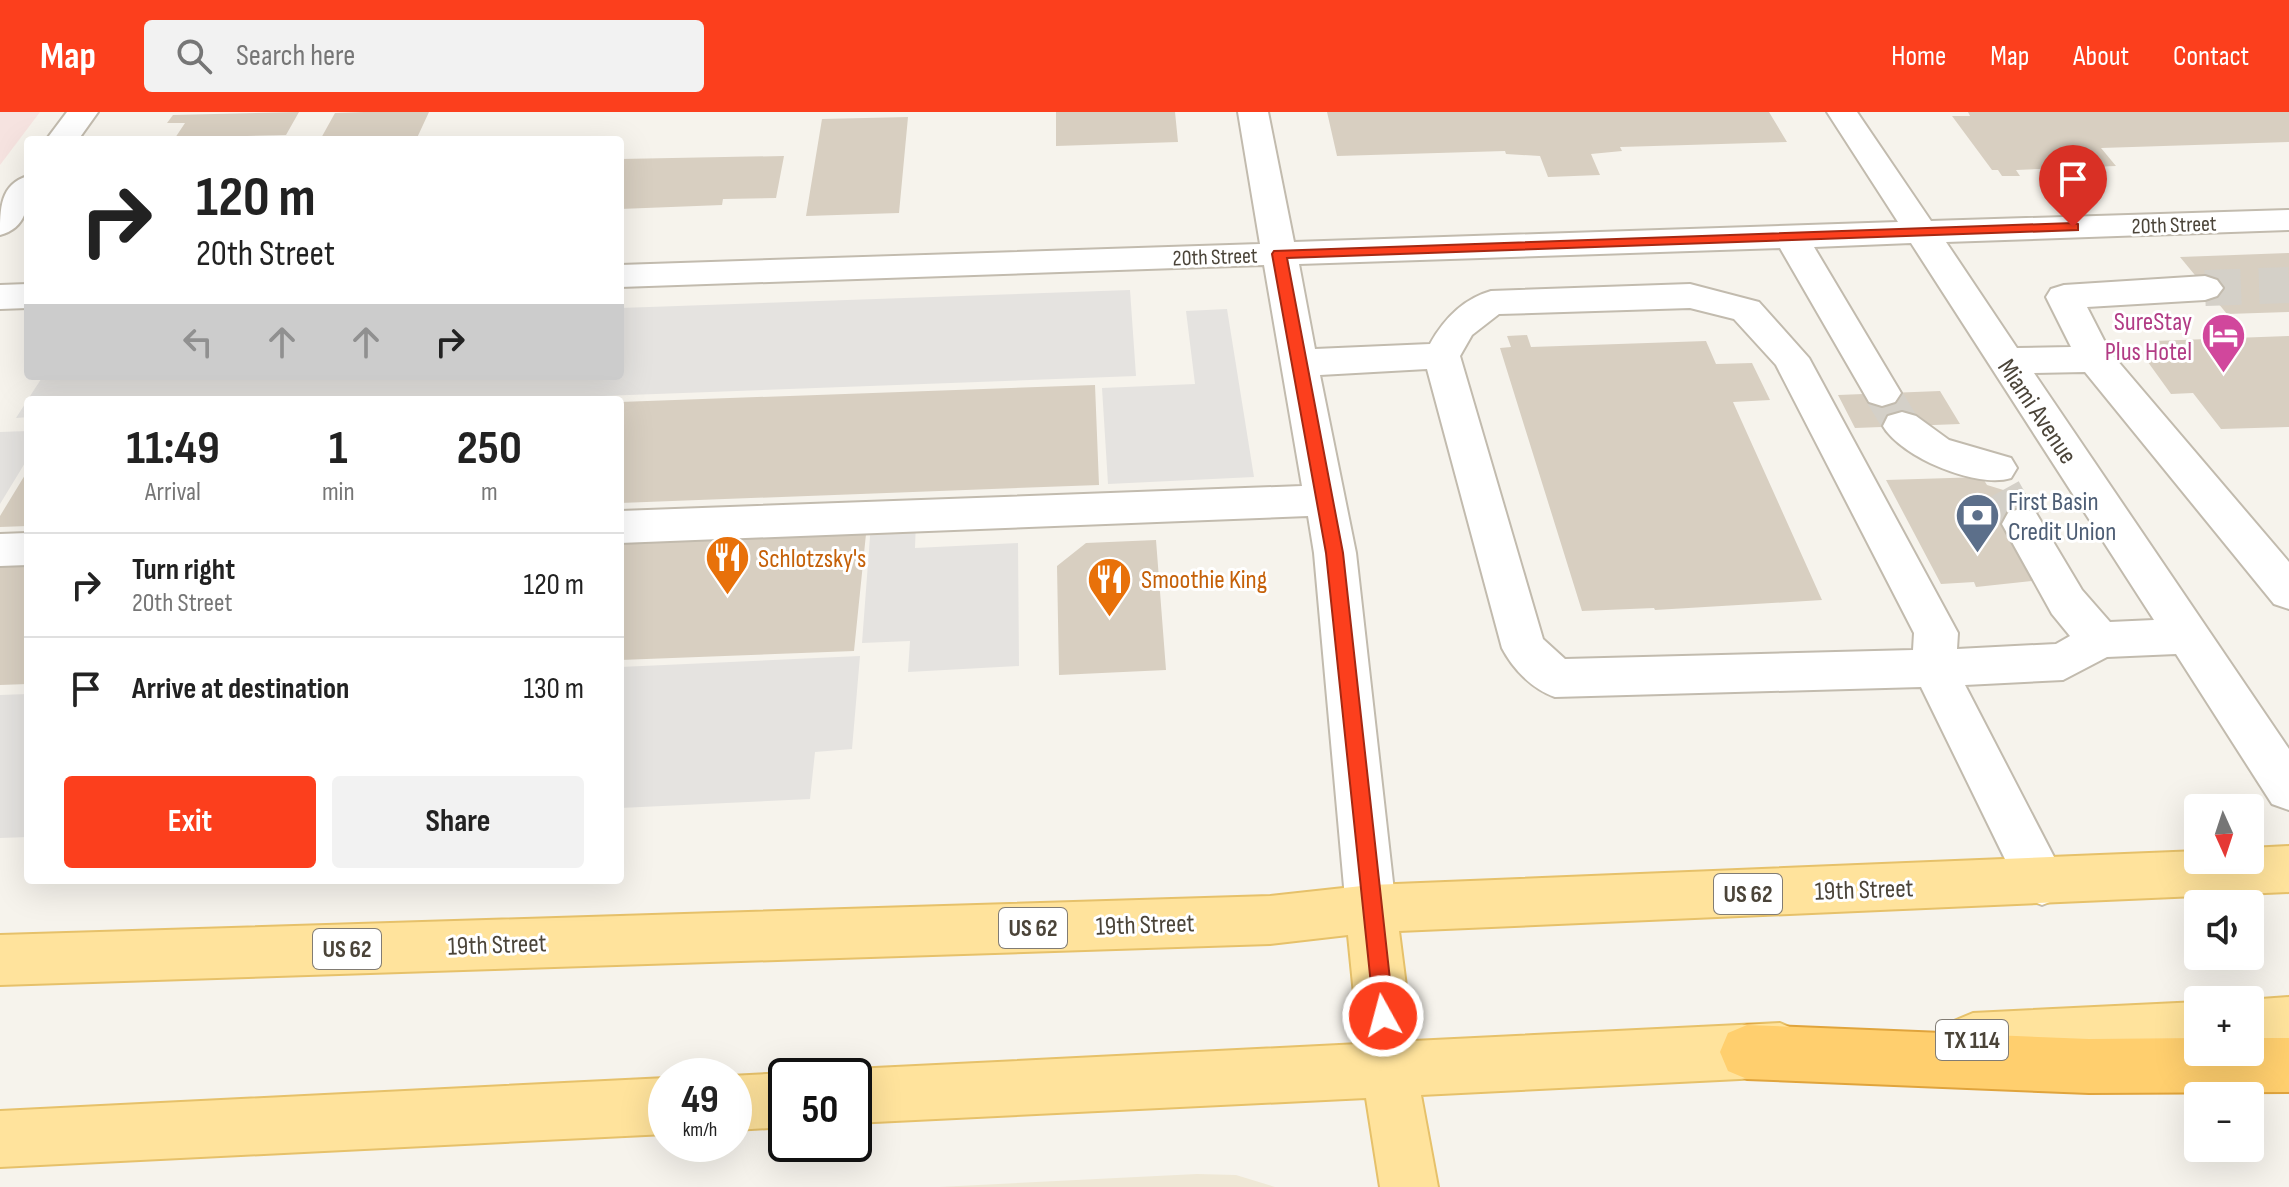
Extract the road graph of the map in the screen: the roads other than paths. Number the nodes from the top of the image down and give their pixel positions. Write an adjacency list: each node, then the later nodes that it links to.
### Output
1 (83, 112): 4 (street)
2 (1253, 112): 11 (street)
3 (1842, 112): 8 (street, Miami Avenue)
4 (65, 136)
5 (24, 191): 7 (street)
6 (2289, 220): 8 (street, 20th Street)
7 (0, 224)
8 (1919, 232): 9 (street, 20th Street); 19 (street, Miami Avenue)
9 (1791, 237): 10 (street, 20th Street); 21 (street)
10 (1666, 241): 11 (street, 20th Street); 15 (street)
11 (1279, 254): 12 (street, 20th Street); 20 (street)
12 (624, 276)
13 (2205, 288): 18 (street)
14 (24, 296): 16 (street)
15 (1690, 296): 17 (street); 32 (street)
16 (0, 297)
17 (1442, 356): 20 (street); 32 (street)
18 (2095, 359): 19 (street); 29 (street)
19 (2005, 361): 23 (street, Miami Avenue)
20 (1299, 363): 25 (street)
21 (1882, 393)
22 (1902, 426): 24 (street)
23 (2067, 455): 24 (street); 30 (street, Miami Avenue)
24 (2007, 494): 31 (street)
25 (1325, 500): 26 (street); 36 (street)
26 (624, 527)
27 (24, 549): 28 (street)
28 (0, 550)
29 (2289, 592)
30 (2187, 636): 31 (street); 33 (street, Miami Avenue)
31 (2100, 640): 32 (street)
32 (1934, 668): 35 (street)
33 (2289, 789)
34 (2289, 869): 35 (main road, 19th Street / US 62)
35 (2042, 882): 36 (main road, 19th Street / US 62)
36 (1371, 909): 37 (main road, 19th Street / US 62); 43 (main road)
37 (0, 960)
38 (2289, 1023): 39 (main road)
39 (2264, 1024)
40 (2184, 1029): 41 (main road, TX 114)
41 (1747, 1052): 42 (highway); 43 (main road)
42 (2289, 1065)
43 (1389, 1070): 44 (main road); 47 (main road)
44 (872, 1095)
45 (648, 1107): 46 (main road)
46 (0, 1139)
47 (1409, 1187)

